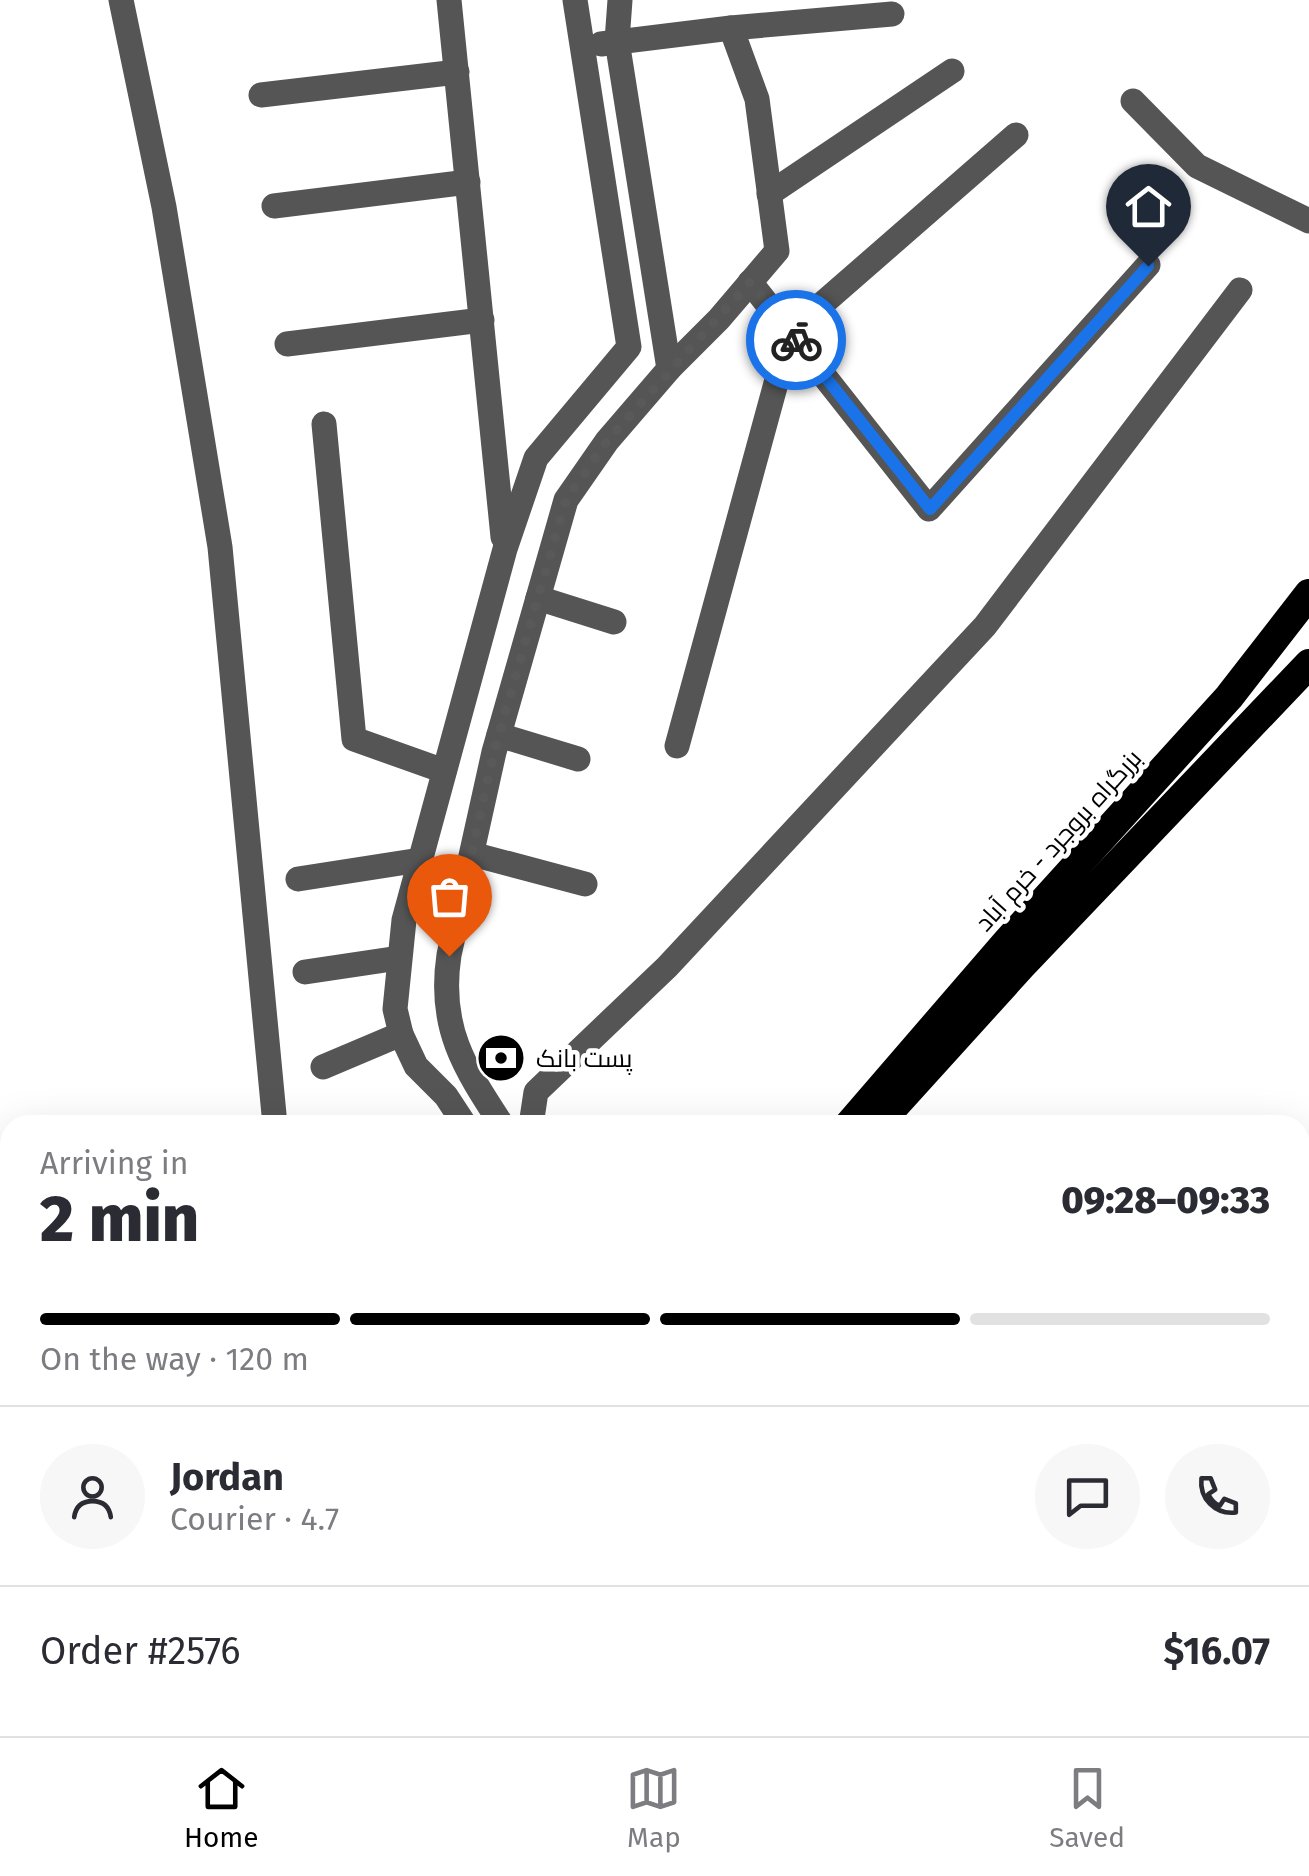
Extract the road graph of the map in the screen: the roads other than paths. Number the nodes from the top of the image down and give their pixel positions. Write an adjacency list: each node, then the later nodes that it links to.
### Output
1 (121, 0): 46 (street)
2 (450, 0): 10 (street)
3 (574, 0): 8 (street)
4 (620, 0): 7 (street)
5 (892, 14): 6 (street)
6 (731, 28): 7 (street); 15 (street)
7 (617, 41): 8 (street); 24 (street)
8 (582, 46): 25 (street)
9 (952, 70): 15 (street)
10 (457, 72): 11 (street); 14 (street)
11 (261, 95)
12 (1133, 101): 17 (street)
13 (1016, 134): 22 (street)
14 (468, 182): 16 (street); 21 (street)
15 (769, 194): 19 (street)
16 (274, 206)
17 (1309, 220)
18 (1148, 266): 22 (street)
19 (750, 282): 22 (street); 24 (street)
20 (1240, 290): 49 (street)
21 (482, 320): 23 (street); 28 (street)
22 (790, 332): 35 (street)
23 (287, 344)
24 (669, 369): 27 (street)
25 (564, 423): 27 (street); 28 (street)
26 (324, 424): 37 (street)
27 (607, 441): 30 (street)
28 (505, 549): 33 (street)
29 (1309, 594): 50 (highway, بزرگراه بروجرد - خرم آباد)
30 (538, 598): 31 (street); 34 (street)
31 (614, 622)
32 (1309, 664): 51 (highway)
33 (452, 742): 34 (street); 37 (street)
34 (496, 744): 36 (street); 38 (street)
35 (677, 746)
36 (578, 758)
37 (444, 771): 39 (street)
38 (472, 854): 41 (street); 48 (street)
39 (420, 860): 40 (street); 42 (street)
40 (298, 879)
41 (585, 884)
42 (400, 958): 43 (street); 44 (street)
43 (305, 972)
44 (401, 1034): 45 (street); 47 (street)
45 (323, 1067)
46 (273, 1115)
47 (458, 1115)
48 (495, 1115)
49 (533, 1115)
50 (858, 1115)
51 (886, 1115)

